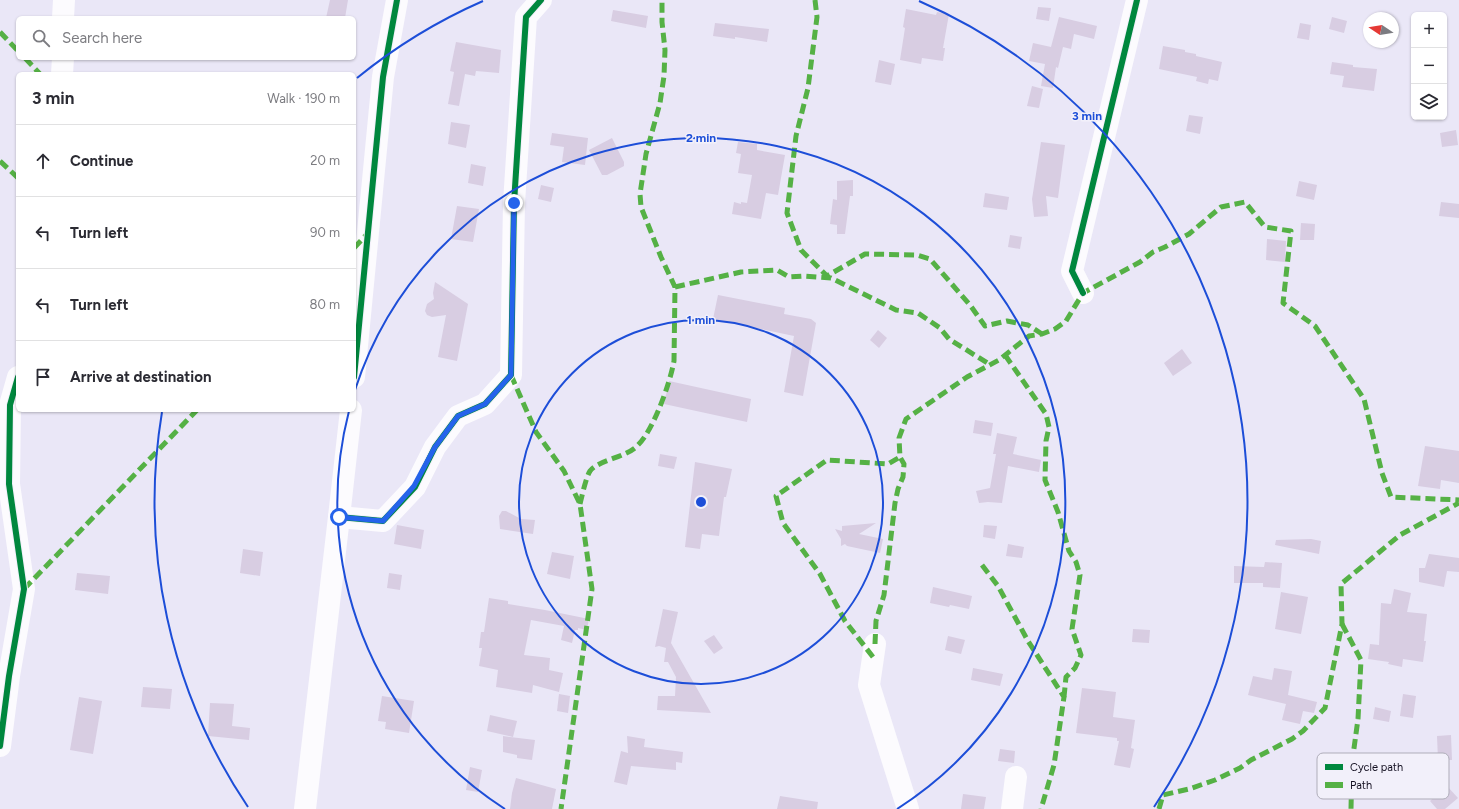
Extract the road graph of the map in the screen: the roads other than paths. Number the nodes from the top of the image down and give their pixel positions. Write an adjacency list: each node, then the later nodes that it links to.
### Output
1 (64, 0): 5 (street)
2 (397, 0): 9 (street)
3 (541, 0): 12 (street)
4 (1138, 0): 8 (street)
5 (64, 16)
6 (63, 60): 7 (street)
7 (62, 72)
8 (1083, 293)
9 (356, 356)
10 (16, 384): 14 (street)
11 (350, 412): 12 (street)
12 (339, 517): 16 (street)
13 (875, 644): 17 (street)
14 (0, 746)
15 (1016, 777): 18 (street)
16 (304, 809)
17 (908, 809)
18 (1012, 809)

